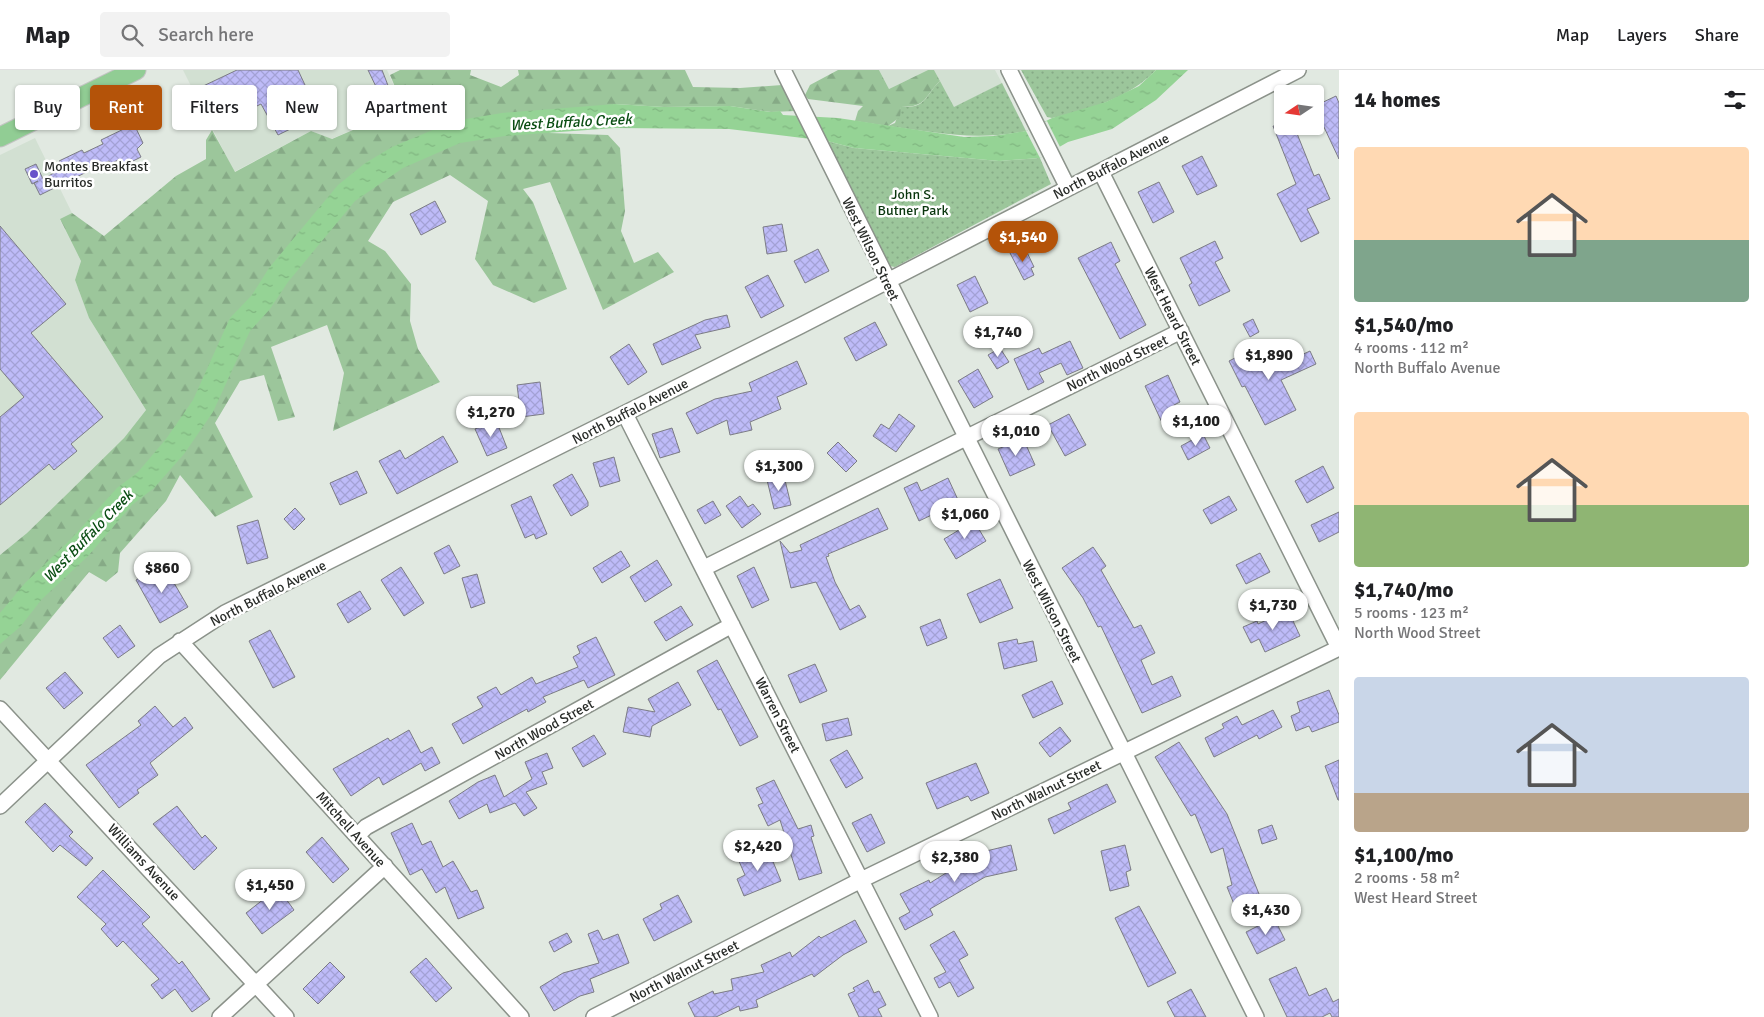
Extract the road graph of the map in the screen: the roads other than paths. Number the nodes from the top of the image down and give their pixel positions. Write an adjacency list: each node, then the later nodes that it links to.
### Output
1 (136, 70): 5 (main road)
2 (782, 70): 9 (street, West Wilson Street)
3 (1009, 70): 8 (street)
4 (1298, 70): 7 (street, North Buffalo Avenue)
5 (111, 75): 6 (main road)
6 (0, 137)
7 (1101, 172): 8 (street, North Buffalo Avenue); 10 (street, West Heard Street)
8 (1068, 188): 9 (street, North Buffalo Avenue)
9 (887, 281): 11 (street, North Buffalo Avenue); 12 (street, West Wilson Street)
10 (1181, 331): 12 (street, North Wood Street); 16 (street, West Heard Street)
11 (625, 414): 13 (street, Warren Street); 15 (street, North Buffalo Avenue)
12 (965, 437): 13 (street, North Wood Street); 18 (street, West Wilson Street)
13 (704, 568): 14 (street, Warren Street)
14 (732, 625): 21 (street, North Wood Street); 23 (street, Warren Street)
15 (180, 641): 19 (street, North Buffalo Avenue); 21 (street, Mitchell Avenue)
16 (1339, 648): 18 (street, North Walnut Street)
17 (2, 711): 19 (street, Williams Avenue)
18 (1123, 752): 23 (street, North Walnut Street); 30 (street, West Wilson Street)
19 (49, 759): 20 (street, North Buffalo Avenue); 24 (street, Williams Avenue)
20 (0, 806)
21 (357, 836): 22 (street, Mitchell Avenue)
22 (385, 866): 24 (street); 27 (street, Mitchell Avenue)
23 (861, 880): 28 (street, North Walnut Street); 29 (street, Warren Street)
24 (255, 984): 25 (street); 26 (street, Williams Avenue)
25 (220, 1017)
26 (286, 1017)
27 (521, 1017)
28 (594, 1017)
29 (930, 1017)
30 (1256, 1017)

